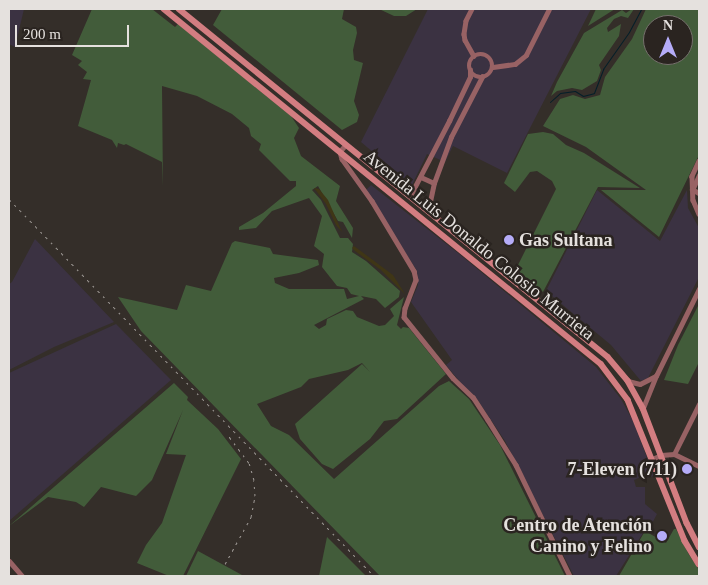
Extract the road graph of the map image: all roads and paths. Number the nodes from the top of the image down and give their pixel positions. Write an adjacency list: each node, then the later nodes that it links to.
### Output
1 (164, 9): 10 (main road, Avenida Luis Donaldo Colosio Murrieta)
2 (179, 9): 9 (main road, Avenida Luis Donaldo Colosio Murrieta)
3 (472, 9): 5 (street)
4 (550, 9): 6 (street)
5 (474, 56): 6 (street); 7 (street)
6 (493, 67): 8 (street)
7 (470, 70): 8 (street); 13 (street)
8 (482, 77): 14 (street)
9 (346, 145): 10 (street); 17 (main road, Avenida Luis Donaldo Colosio Murrieta)
10 (340, 152): 22 (main road, Avenida Luis Donaldo Colosio Murrieta); 35 (street)
11 (699, 161): 15 (street)
12 (699, 175): 15 (street)
13 (422, 177): 14 (street); 17 (street)
14 (434, 183): 18 (street)
15 (692, 189): 16 (street); 19 (street)
16 (699, 193)
17 (410, 196): 18 (main road, Avenida Luis Donaldo Colosio Murrieta)
18 (428, 211): 21 (main road, Avenida Luis Donaldo Colosio Murrieta)
19 (699, 214)
20 (699, 289): 23 (street)
21 (574, 329): 22 (main road); 24 (main road, Avenida Luis Donaldo Colosio Murrieta)
22 (568, 336): 29 (main road, Avenida Luis Donaldo Colosio Murrieta)
23 (656, 376): 24 (street); 26 (street)
24 (628, 382): 26 (main road, Avenida Luis Donaldo Colosio Murrieta)
25 (699, 404): 28 (street)
26 (642, 408): 27 (main road, Avenida Luis Donaldo Colosio Murrieta)
27 (661, 454): 28 (street); 29 (street); 31 (main road, Avenida Luis Donaldo Colosio Murrieta)
28 (674, 454): 30 (street)
29 (652, 459): 33 (main road, Avenida Luis Donaldo Colosio Murrieta)
30 (699, 464)
31 (699, 547)
32 (9, 560): 34 (street)
33 (699, 564)
34 (22, 576)
35 (570, 576)

